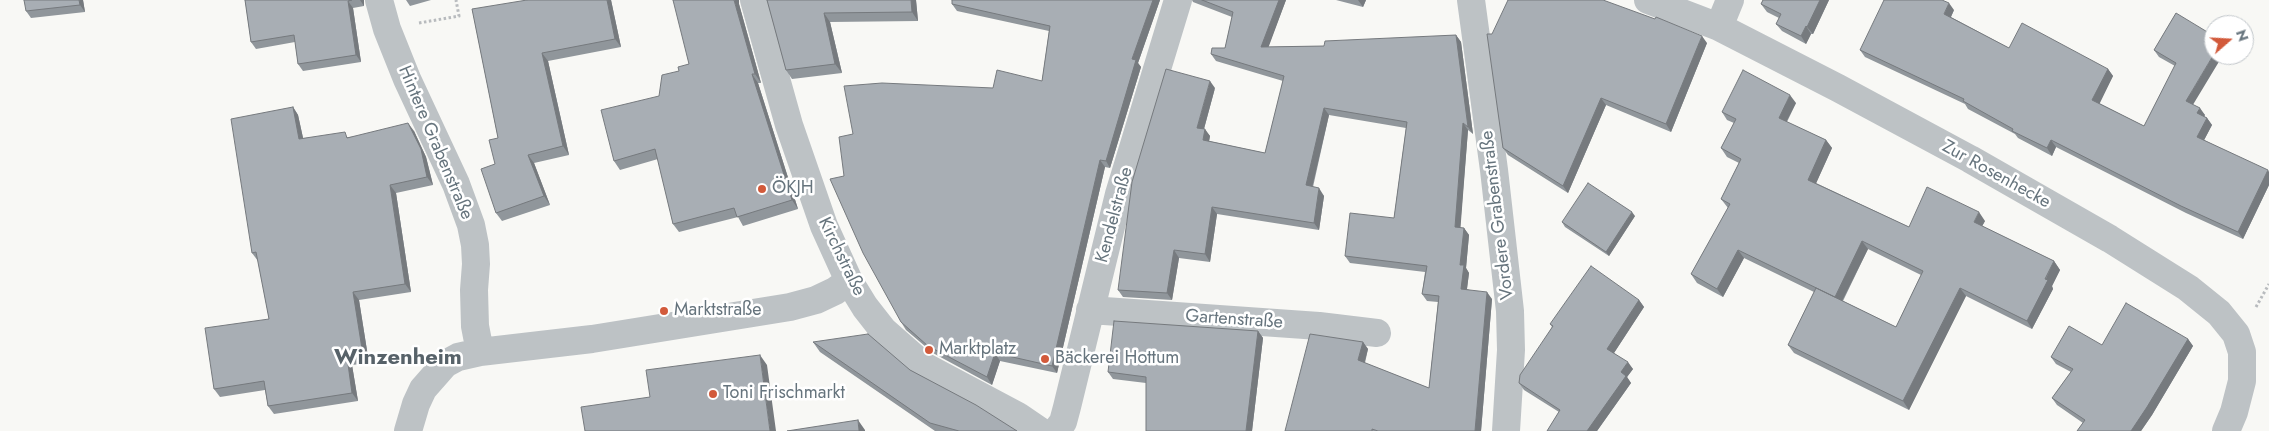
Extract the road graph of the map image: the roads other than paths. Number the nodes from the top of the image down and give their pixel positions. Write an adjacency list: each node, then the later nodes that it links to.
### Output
1 (379, 0): 11 (street, Hintere Grabenstraße)
2 (754, 0): 8 (street, Kirchstraße)
3 (1178, 0): 9 (street, Kendelstraße)
4 (1471, 0): 15 (street, Vordere Grabenstraße)
5 (1648, 0): 7 (street, Zur Rosenhecke)
6 (1730, 0): 7 (street)
7 (1719, 27): 16 (street, Zur Rosenhecke)
8 (850, 282): 11 (street); 13 (street, Kirchstraße)
9 (1090, 310): 10 (street, Gartenstraße); 14 (street, Kendelstraße)
10 (1377, 333)
11 (480, 352): 12 (street)
12 (408, 431)
13 (1040, 431)
14 (1056, 431)
15 (1506, 431)
16 (2226, 431)

